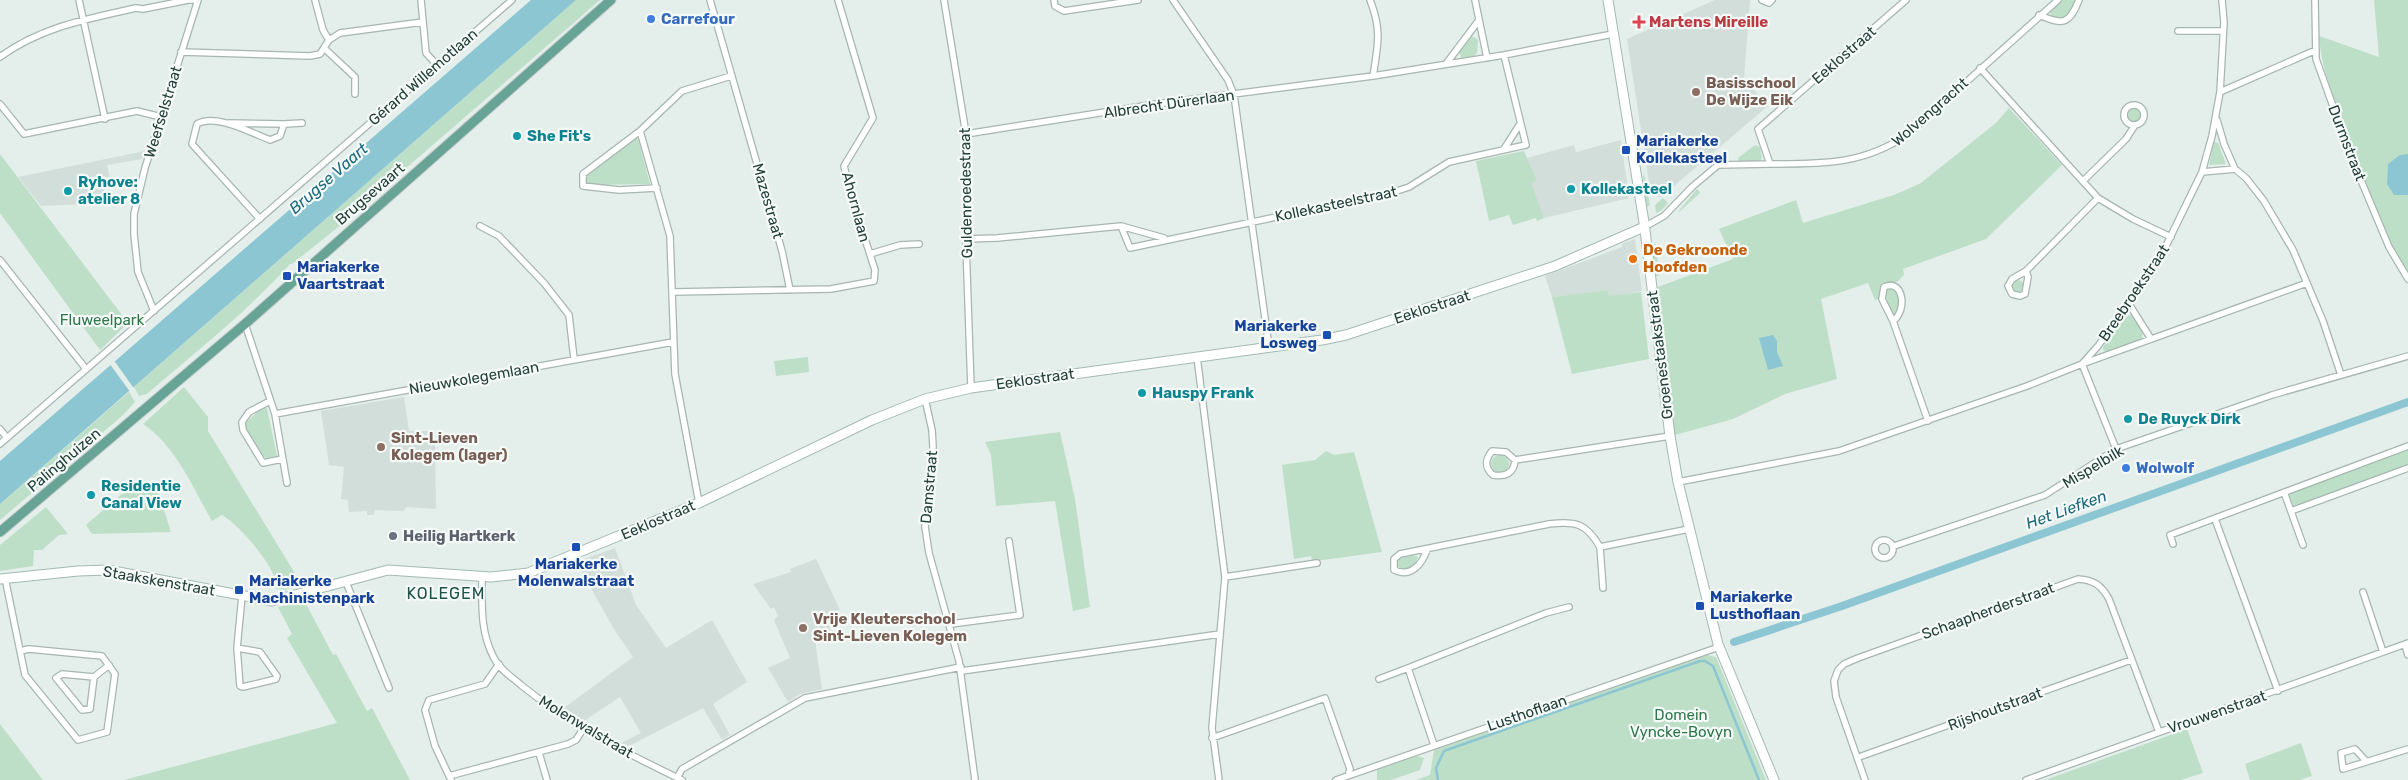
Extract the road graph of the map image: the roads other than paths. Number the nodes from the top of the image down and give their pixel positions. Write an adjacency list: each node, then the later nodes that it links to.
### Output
1 (79, 0): 25 (street)
2 (198, 0): 25 (street); 34 (street, Weefselstraat)
3 (315, 0): 31 (street)
4 (421, 0): 27 (street)
5 (512, 0): 39 (street, Gérard Willemotlaan)
6 (611, 0): 84 (main road, Brugsevaart)
7 (710, 0): 41 (street, Mazestraat)
8 (838, 0): 74 (street, Ahornlaan)
9 (944, 0): 56 (street, Guldenroedestraat)
10 (1054, 0): 23 (street)
11 (1138, 0): 23 (street)
12 (1173, 0): 45 (street)
13 (1370, 0): 42 (street)
14 (1475, 0): 26 (street)
15 (1608, 0): 30 (street, Groenestaakstraat)
16 (1762, 0): 17 (street)
17 (1772, 0)
18 (1906, 0): 58 (street, Eeklostraat)
19 (2058, 0): 24 (street, Wolvengracht)
20 (2079, 0): 24 (street)
21 (2222, 0): 29 (street, Breebroekstraat)
22 (2315, 0): 33 (street, Durmstraat)
23 (1120, 2)
24 (2040, 15): 40 (street, Wolvengracht)
25 (84, 20): 36 (street); 49 (street)
26 (1479, 20): 37 (street); 38 (street)
27 (423, 22): 31 (street); 39 (street)
28 (2178, 31): 29 (street)
29 (2223, 32): 43 (street, Breebroekstraat)
30 (1613, 34): 35 (street, Albrecht Dürerlaan); 69 (street, Groenestaakstraat)
31 (328, 40): 32 (street)
32 (324, 49): 34 (street); 44 (street)
33 (2316, 50): 43 (street); 77 (street, Durmstraat)
34 (181, 52): 47 (street, Weefselstraat)
35 (1504, 55): 37 (street, Albrecht Dürerlaan); 53 (street, Kollekasteelstraat)
36 (0, 58)
37 (1487, 58): 38 (street, Albrecht Dürerlaan)
38 (1446, 64): 42 (street, Albrecht Dürerlaan)
39 (437, 65): 65 (street, Gérard Willemotlaan)
40 (1980, 68): 58 (street, Wolvengracht); 62 (street)
41 (731, 76): 55 (street); 79 (street, Mazestraat)
42 (1373, 76): 45 (street, Albrecht Dürerlaan)
43 (2220, 92): 48 (street, Breebroekstraat)
44 (355, 94)
45 (1234, 95): 56 (street, Albrecht Dürerlaan); 66 (street)
46 (0, 104): 49 (street)
47 (161, 117): 49 (street); 82 (street, Weefselstraat)
48 (2216, 118): 60 (street); 61 (street, Breebroekstraat)
49 (105, 119)
50 (229, 123): 52 (street); 52 (street); 65 (street)
51 (302, 123): 52 (street)
52 (284, 124)
53 (1520, 124): 57 (street); 57 (street, Kollekasteelstraat)
54 (2136, 125): 62 (street)
55 (640, 131): 63 (street); 63 (street)
56 (966, 134): 72 (street, Guldenroedestraat)
57 (1504, 150): 66 (street, Kollekasteelstraat)
58 (1770, 164): 59 (street, Wolvengracht)
59 (1718, 165): 69 (street, Eeklostraat)
60 (2235, 169): 61 (street); 78 (street)
61 (2202, 172): 70 (street, Breebroekstraat)
62 (2084, 180): 64 (street)
63 (657, 188): 80 (street)
64 (2098, 198): 70 (street); 76 (street)
65 (260, 219): 82 (street, Gérard Willemotlaan)
66 (1252, 221): 71 (street, Kollekasteelstraat); 87 (street)
67 (480, 226): 90 (street)
68 (1121, 226): 71 (street, Kollekasteelstraat); 71 (street, Kollekasteelstraat); 72 (street, Kollekasteelstraat)
69 (1644, 226): 87 (street, Eeklostraat); 101 (street, Groenestaakstraat)
70 (2171, 237): 81 (street, Breebroekstraat)
71 (1166, 239)
72 (966, 241): 94 (street, Guldenroedestraat)
73 (919, 244): 74 (street)
74 (870, 254): 79 (street, Ahornlaan)
75 (0, 260): 92 (street)
76 (2026, 270): 76 (street)
77 (2408, 279)
78 (2307, 283): 85 (street); 93 (street)
79 (790, 290): 80 (street)
80 (674, 292): 86 (street)
81 (2129, 304): 85 (street); 91 (street, Breebroekstraat)
82 (154, 311): 92 (street, Gérard Willemotlaan)
83 (1893, 321): 83 (street); 99 (street)
84 (244, 324): 96 (street); 97 (main road, Brugsevaart)
85 (2151, 339): 91 (street)
86 (674, 342): 90 (street, Nieuwkolegemlaan); 112 (street)
87 (1269, 347): 89 (street, Eeklostraat)
88 (2408, 356): 93 (street, Mispelbilk)
89 (1197, 357): 94 (street, Eeklostraat); 125 (street)
90 (574, 359): 98 (street, Nieuwkolegemlaan)
91 (2082, 364): 99 (street); 105 (street)
92 (86, 369): 102 (street, Gérard Willemotlaan)
93 (2341, 375): 105 (street, Mispelbilk)
94 (971, 388): 95 (street, Eeklostraat)
95 (925, 399): 112 (street, Eeklostraat); 133 (street, Damstraat)
96 (270, 401): 98 (street); 106 (street)
97 (146, 408): 116 (main road, Palinghuizen)
98 (275, 414): 106 (street)
99 (1928, 421): 109 (street)
100 (0, 429): 102 (street)
101 (1670, 436): 107 (street); 109 (street, Groenestaakstraat)
102 (7, 438): 103 (street, Gérard Willemotlaan)
103 (0, 444)
104 (2408, 446): 111 (street)
105 (2116, 449): 120 (street, Mispelbilk)
106 (282, 459): 110 (street)
107 (1515, 460): 107 (street)
108 (2408, 468): 113 (street)
109 (1678, 482): 115 (street, Groenestaakstraat)
110 (287, 483)
111 (2284, 492): 113 (street); 114 (street)
112 (699, 503): 124 (street, Eeklostraat)
113 (2291, 511): 119 (street)
114 (2215, 518): 118 (street); 149 (street)
115 (1688, 529): 121 (street); 136 (street, Groenestaakstraat)
116 (0, 532)
117 (1009, 541): 133 (street)
118 (2173, 544)
119 (2304, 545)
120 (1894, 546)
121 (1600, 547): 122 (street); 128 (street)
122 (1427, 550): 122 (street)
123 (1317, 563): 125 (street)
124 (482, 576): 127 (street, Eeklostraat); 142 (street, Molenwalstraat)
125 (1225, 577): 134 (street)
126 (3, 579): 130 (street, Staakskenstraat); 138 (street)
127 (346, 582): 131 (street, Eeklostraat); 148 (street)
128 (1603, 588)
129 (2363, 592): 139 (street)
130 (242, 596): 131 (street, Staakskenstraat); 137 (street)
131 (288, 598)
132 (1569, 607): 144 (street)
133 (951, 624): 145 (street, Damstraat)
134 (1220, 634): 145 (street); 152 (street)
135 (2406, 644): 139 (street, Vrouwenstraat); 140 (street)
136 (1719, 647): 153 (street, Lusthoflaan); 165 (street, Groenestaakstraat)
137 (237, 648): 137 (street)
138 (20, 651): 143 (street); 143 (street)
139 (2383, 652): 149 (street, Vrouwenstraat)
140 (2408, 655)
141 (2131, 660): 151 (street, Schaapherderstraat); 156 (street, Rijshoutstraat); 156 (street, Schaapherderstraat)
142 (498, 664): 150 (street, Molenwalstraat); 159 (street)
143 (109, 665): 146 (street)
144 (1408, 668): 147 (street); 153 (street)
145 (961, 669): 160 (street); 162 (street, Damstraat)
146 (94, 677): 146 (street)
147 (1379, 679)
148 (389, 688)
149 (2278, 691): 151 (street, Vrouwenstraat)
150 (583, 729): 155 (street); 160 (street, Molenwalstraat)
151 (2158, 732): 167 (street, Vrouwenstraat)
152 (1212, 738): 158 (street); 163 (street)
153 (1434, 745): 158 (street, Lusthoflaan)
154 (2408, 749): 157 (street)
155 (539, 752): 159 (street); 161 (street)
156 (1859, 758): 166 (street, Schaapherderstraat)
157 (2366, 761): 157 (street)
158 (1348, 776): 164 (street, Lusthoflaan)
159 (450, 778)
160 (680, 779)
161 (547, 780)
162 (975, 780)
163 (1219, 780)
164 (1336, 780)
165 (1774, 780)
166 (1865, 780)
167 (2026, 780)

